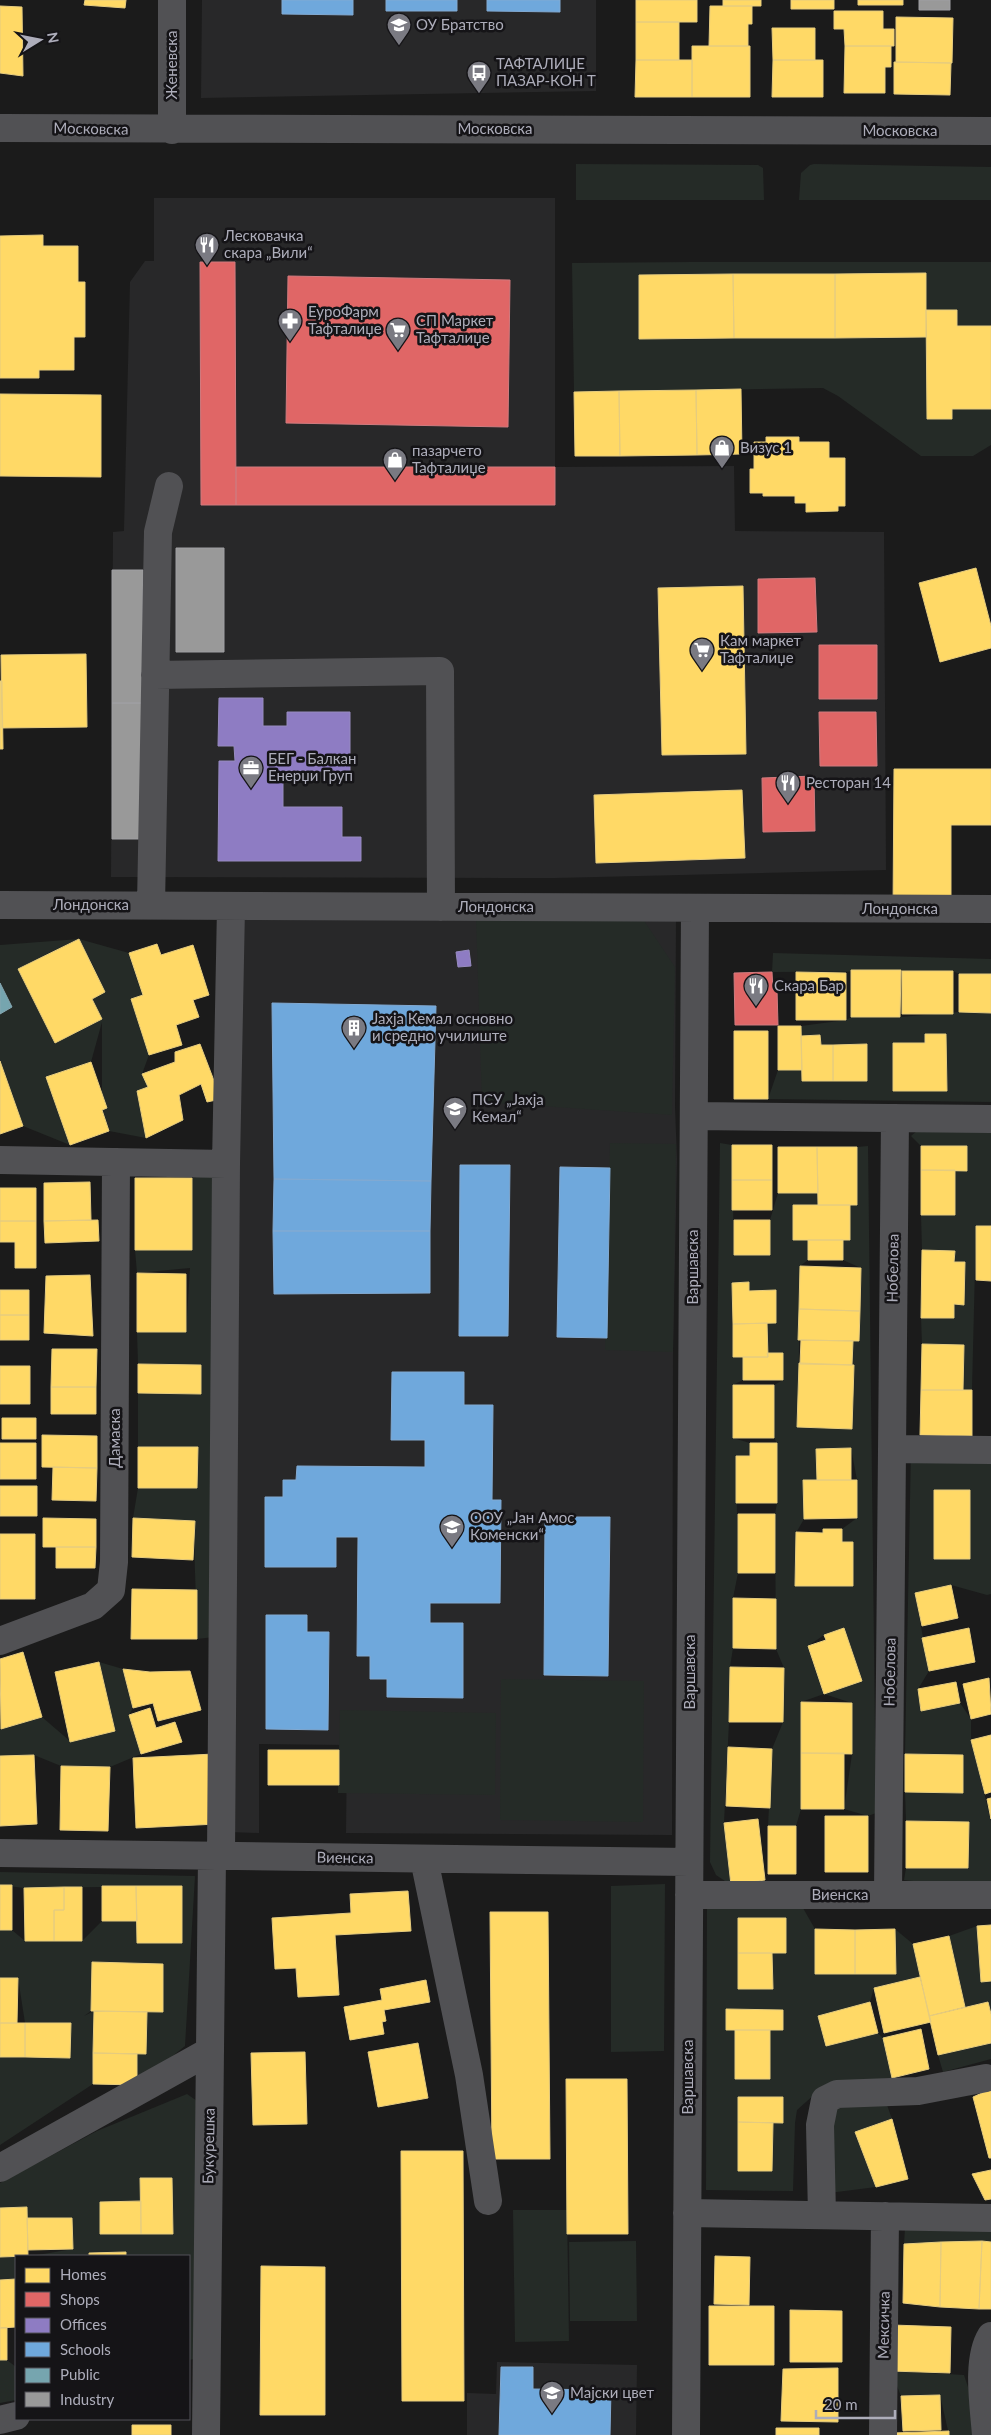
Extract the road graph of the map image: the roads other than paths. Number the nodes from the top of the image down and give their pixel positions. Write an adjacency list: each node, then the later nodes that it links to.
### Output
1 (172, 0): 3 (street, Женевска)
2 (0, 128): 3 (street, Московска)
3 (172, 130): 4 (street, Московска)
4 (991, 131)
5 (169, 486): 6 (street)
6 (155, 675): 8 (street); 10 (street)
7 (0, 905): 8 (street, Лондонска)
8 (151, 905): 9 (street, Лондонска)
9 (231, 907): 10 (street, Лондонска); 18 (street, Букурешка)
10 (441, 907): 11 (street, Лондонска)
11 (695, 908): 12 (street, Лондонска); 13 (street, Варшавска)
12 (991, 909)
13 (694, 1116): 14 (street); 25 (street, Варшавска)
14 (895, 1118): 15 (street); 19 (street, Нобелова)
15 (991, 1119)
16 (0, 1160): 17 (street)
17 (116, 1162): 18 (street); 21 (street, Дамаска)
18 (226, 1164): 23 (street, Букурешка)
19 (892, 1449): 20 (street); 27 (street, Нобелова)
20 (991, 1450)
21 (0, 1641)
22 (0, 1853): 23 (street, Виенска)
23 (216, 1856): 24 (street, Виенска); 29 (street, Букурешка)
24 (424, 1859): 25 (street, Виенска); 32 (street)
25 (689, 1862): 26 (street, Варшавска)
26 (689, 1895): 27 (street, Виенска); 33 (street, Варшавска)
27 (888, 1895): 28 (street, Виенска)
28 (991, 1895)
29 (210, 2051): 31 (street); 38 (street, Букурешка)
30 (986, 2078): 34 (street)
31 (0, 2168)
32 (488, 2201)
33 (687, 2213): 34 (street); 42 (street, Варшавска)
34 (822, 2215): 35 (street)
35 (885, 2216): 36 (street); 43 (street, Мексичка)
36 (991, 2218)
37 (991, 2336): 44 (street)
38 (198, 2372): 41 (street, Букурешка)
39 (15, 2416): 40 (street)
40 (0, 2420)
41 (206, 2435)
42 (686, 2435)
43 (883, 2435)
44 (986, 2435)

